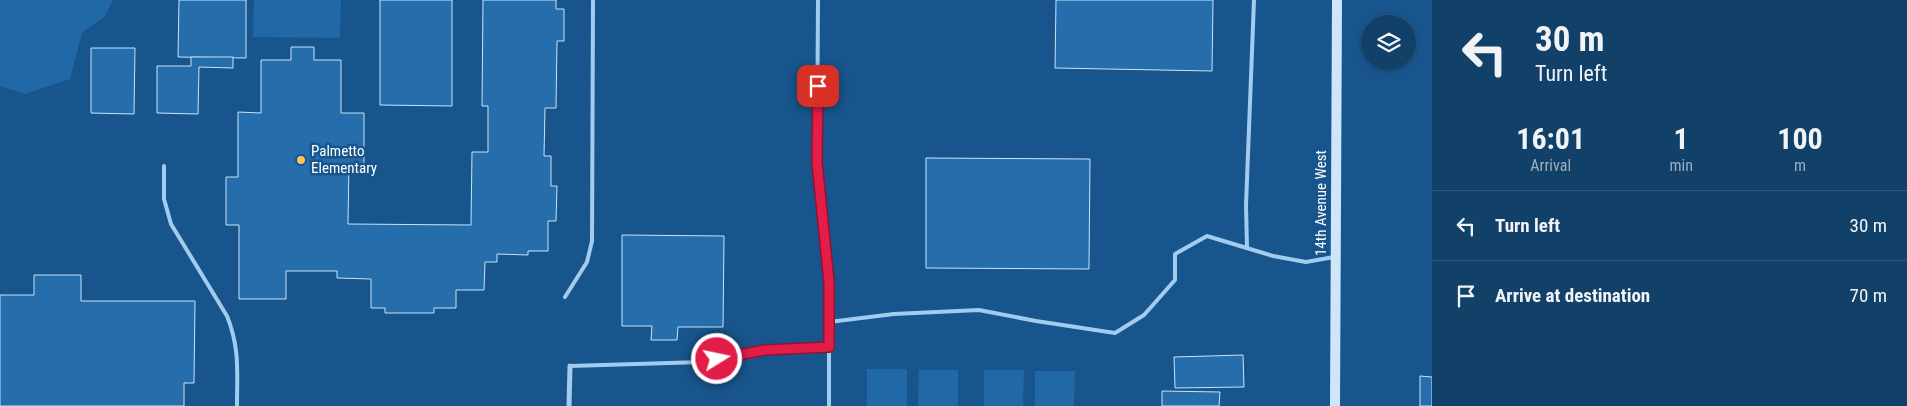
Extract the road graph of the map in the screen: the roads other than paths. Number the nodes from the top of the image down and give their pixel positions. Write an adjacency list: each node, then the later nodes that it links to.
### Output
1 (593, 0): 8 (lane)
2 (818, 0): 9 (lane)
3 (1254, 0): 6 (lane)
4 (1337, 0): 7 (street, 14th Avenue West)
5 (164, 166): 12 (lane)
6 (1247, 248): 7 (lane); 9 (lane)
7 (1336, 257): 15 (street, 14th Avenue West)
8 (566, 297)
9 (829, 322): 10 (lane)
10 (829, 347): 11 (lane); 14 (lane)
11 (570, 366): 13 (street)
12 (237, 406)
13 (569, 406)
14 (829, 406)
15 (1335, 406)

